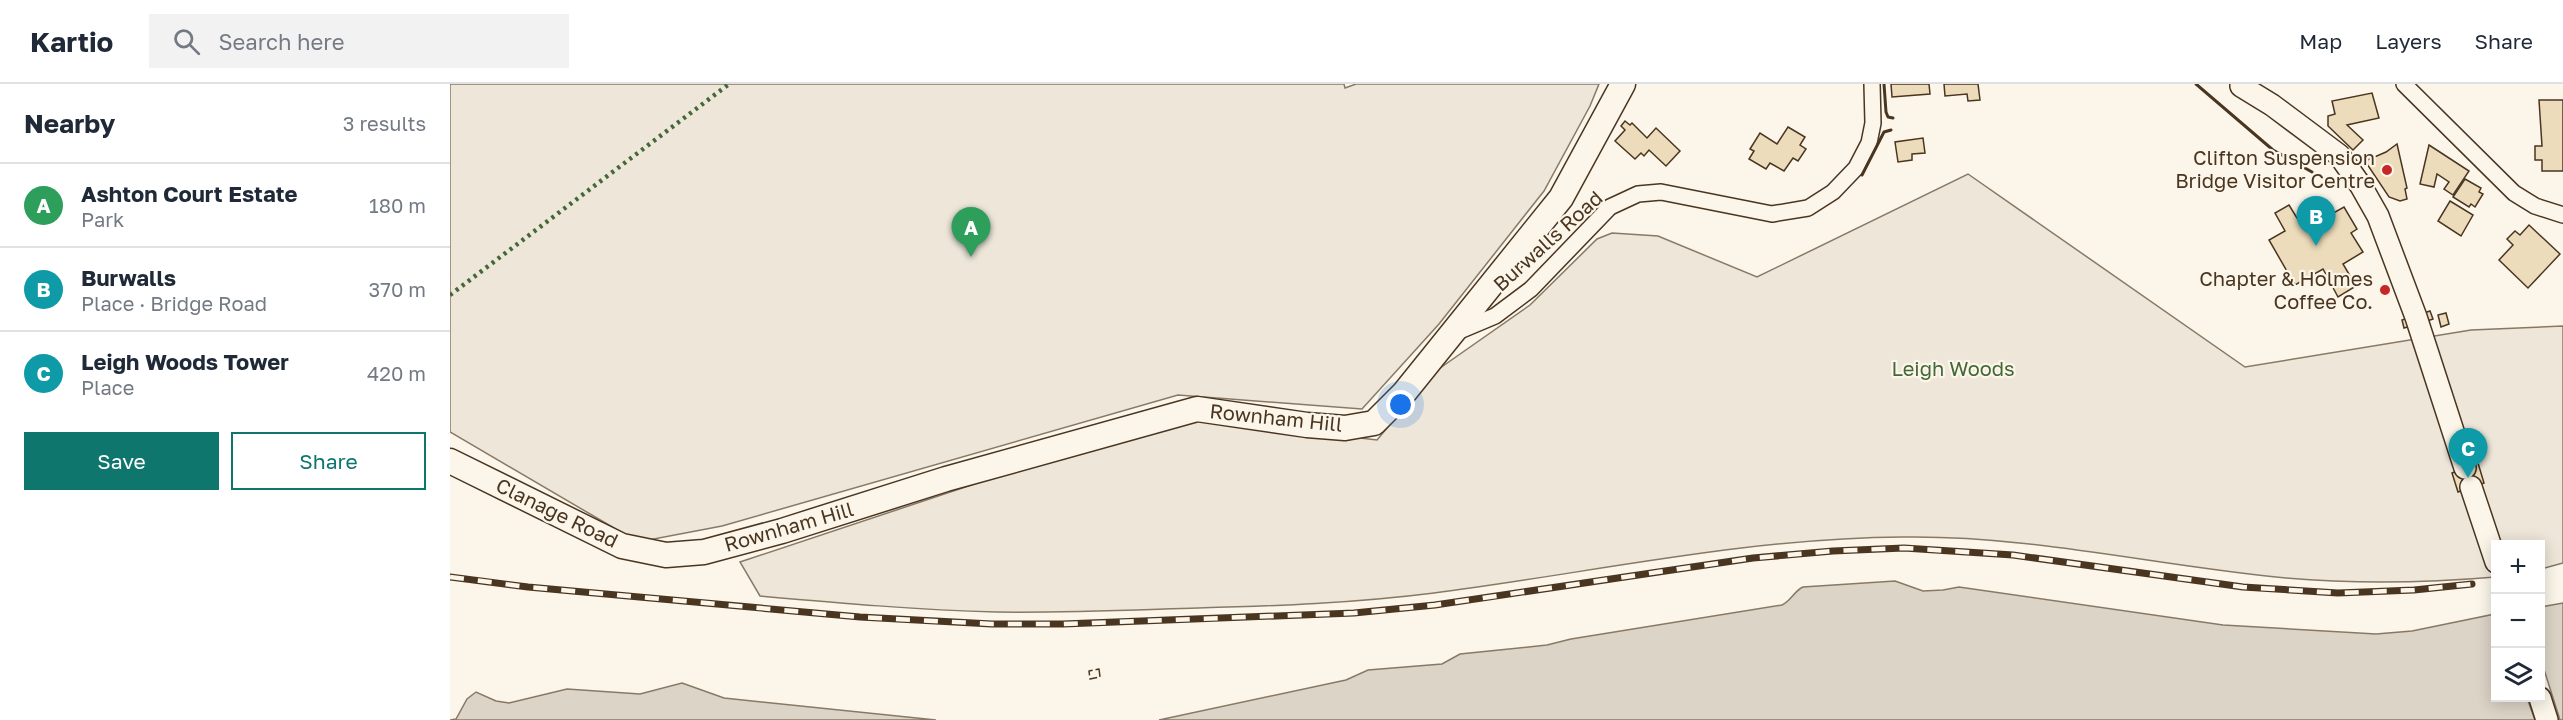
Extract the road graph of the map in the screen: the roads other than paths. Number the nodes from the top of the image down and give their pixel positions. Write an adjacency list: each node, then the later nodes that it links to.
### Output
1 (1623, 84): 6 (main road, Rownham Hill)
2 (1872, 84): 6 (street, Burwalls Road)
3 (2404, 84): 5 (street)
4 (2240, 85): 8 (main road)
5 (2563, 215)
6 (1454, 333): 9 (main road, Rownham Hill)
7 (450, 461): 9 (main road, Clanage Road)
8 (2491, 547)
9 (704, 552)
10 (2541, 702): 11 (main road)
11 (2547, 720)

